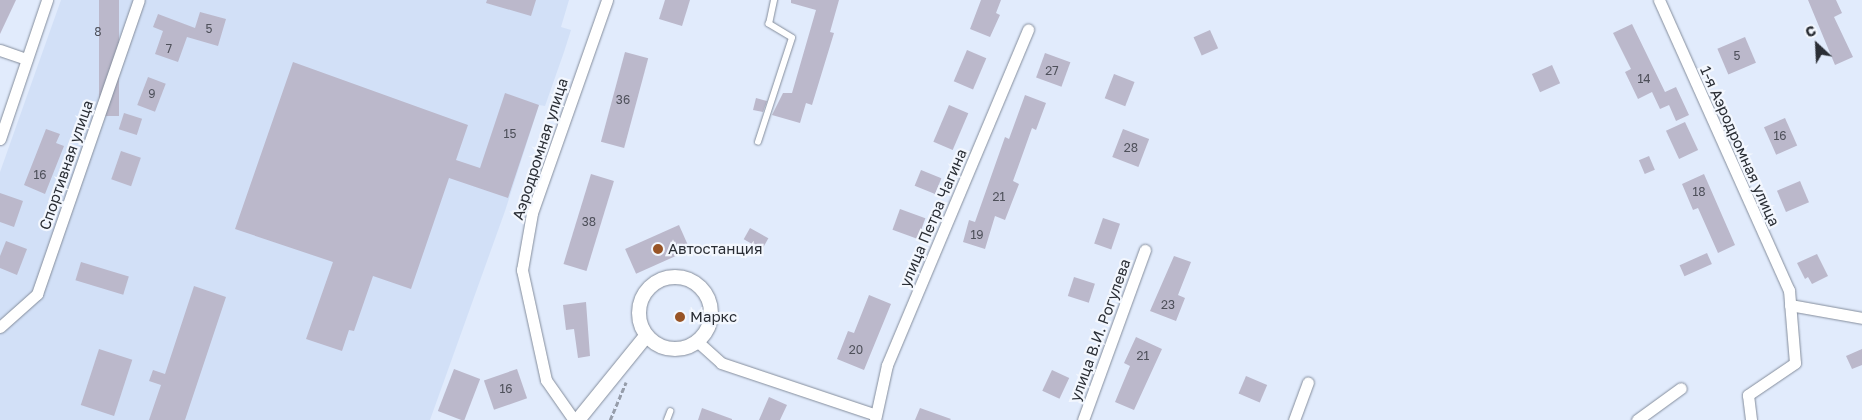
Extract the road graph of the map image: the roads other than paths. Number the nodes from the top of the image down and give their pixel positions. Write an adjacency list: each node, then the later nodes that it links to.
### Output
1 (47, 0): 8 (street)
2 (138, 0): 14 (street, Спортивная улица)
3 (607, 0): 21 (street, Аэродромная улица)
4 (774, 0): 10 (lane)
5 (1659, 0): 12 (street, 1-я Аэродромная улица)
6 (1028, 29): 20 (street, улица Петра Чагина)
7 (0, 50): 8 (street)
8 (26, 59): 9 (street)
9 (0, 139)
10 (758, 142)
11 (1145, 250): 24 (street, улица В.И. Рогулева)
12 (1790, 305): 13 (street); 27 (street, 1-я Аэродромная улица)
13 (1862, 318)
14 (0, 327)
15 (646, 336): 16 (street); 16 (street); 22 (street)
16 (698, 342): 20 (street)
17 (1308, 382): 25 (street)
18 (1681, 388): 26 (street)
19 (670, 412): 23 (lane)
20 (876, 417)
21 (574, 420)
22 (578, 420)
23 (667, 420)
24 (1083, 420)
25 (1294, 420)
26 (1637, 420)
27 (1751, 420)

